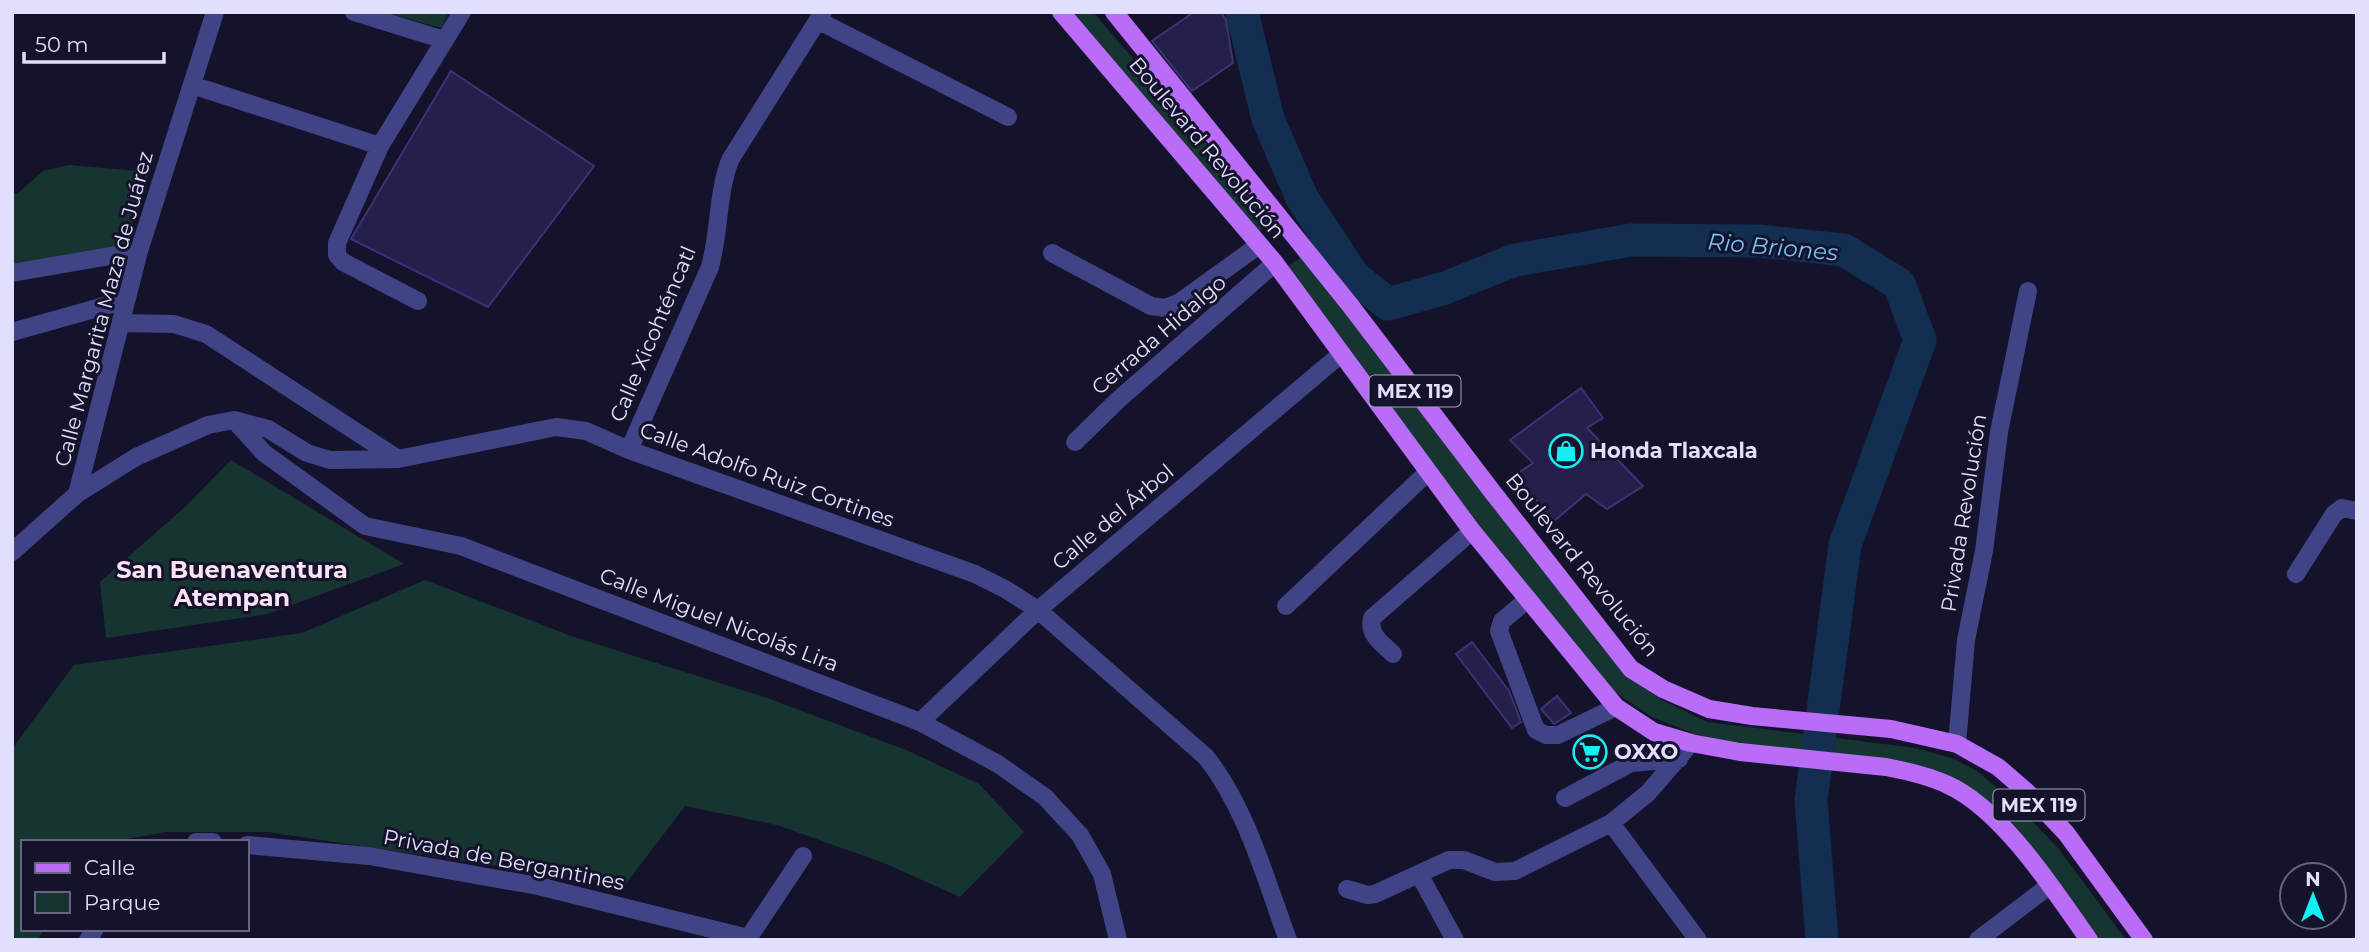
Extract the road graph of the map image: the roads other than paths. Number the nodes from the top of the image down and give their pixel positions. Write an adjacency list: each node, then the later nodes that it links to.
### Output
1 (215, 12): 8 (street, Calle Margarita Maza de Juárez)
2 (354, 12): 7 (street)
3 (462, 12): 7 (street)
4 (1061, 12): 11 (main road, Boulevard Revolución / MEX 119)
5 (1114, 12): 39 (main road, Boulevard Revolución / MEX 119)
6 (821, 17): 9 (street); 24 (street, Calle Xicohténcatl)
7 (444, 40): 10 (street)
8 (192, 85): 10 (street); 12 (street, Calle Margarita Maza de Juárez)
9 (1008, 117)
10 (380, 146): 18 (street)
11 (1259, 245): 13 (street, Cerrada Hidalgo); 14 (main road, Boulevard Revolución / MEX 119)
12 (139, 251): 15 (street); 17 (street, Calle Margarita Maza de Juárez)
13 (1052, 253)
14 (1275, 263): 21 (main road, Boulevard Revolución / MEX 119); 23 (street, Cerrada Hidalgo)
15 (12, 273)
16 (2028, 291): 39 (street, Privada Revolución)
17 (126, 300): 19 (street, Calle Margarita Maza de Juárez); 20 (street)
18 (418, 300)
19 (122, 323): 25 (street); 27 (street, Calle Margarita Maza de Juárez)
20 (12, 332)
21 (1341, 354): 26 (main road, Boulevard Revolución / MEX 119); 34 (street, Calle del Árbol)
22 (234, 420): 25 (street, Calle Adolfo Ruiz Cortines); 27 (street, Calle Adolfo Ruiz Cortines); 37 (street, Calle Miguel Nicolás Lira)
23 (1075, 442)
24 (629, 450): 25 (street, Calle Adolfo Ruiz Cortines); 34 (street, Calle Adolfo Ruiz Cortines)
25 (398, 459)
26 (1428, 472): 29 (main road, Boulevard Revolución / MEX 119); 33 (street)
27 (77, 494): 30 (street, Calle Margarita Maza de Juárez)
28 (2350, 509): 31 (street)
29 (1472, 531): 32 (main road, Boulevard Revolución / MEX 119); 35 (street)
30 (12, 552)
31 (2296, 574)
32 (1528, 599): 36 (main road, Boulevard Revolución / MEX 119); 36 (street)
33 (1286, 606)
34 (1038, 610): 37 (street, Calle del Árbol); 50 (street, Calle Adolfo Ruiz Cortines)
35 (1393, 654)
36 (1616, 707): 38 (main road, Boulevard Revolución / MEX 119)
37 (920, 722): 49 (street, Calle Miguel Nicolás Lira)
38 (1691, 743): 40 (street); 46 (main road, Boulevard Revolución / MEX 119)
39 (1957, 744): 55 (main road, Boulevard Revolución / MEX 119)
40 (1679, 759): 41 (street); 42 (street)
41 (1565, 798)
42 (1611, 823): 45 (street); 52 (street)
43 (248, 845): 48 (street, Privada de Bergantines)
44 (803, 856): 48 (street, Privada de Bergantines)
45 (1419, 874): 47 (street); 51 (street)
46 (2050, 885): 53 (street); 54 (main road, Boulevard Revolución / MEX 119)
47 (1347, 889)
48 (748, 939)
49 (1118, 940)
50 (1288, 940)
51 (1455, 940)
52 (1698, 940)
53 (1978, 940)
54 (2089, 940)
55 (2144, 940)

